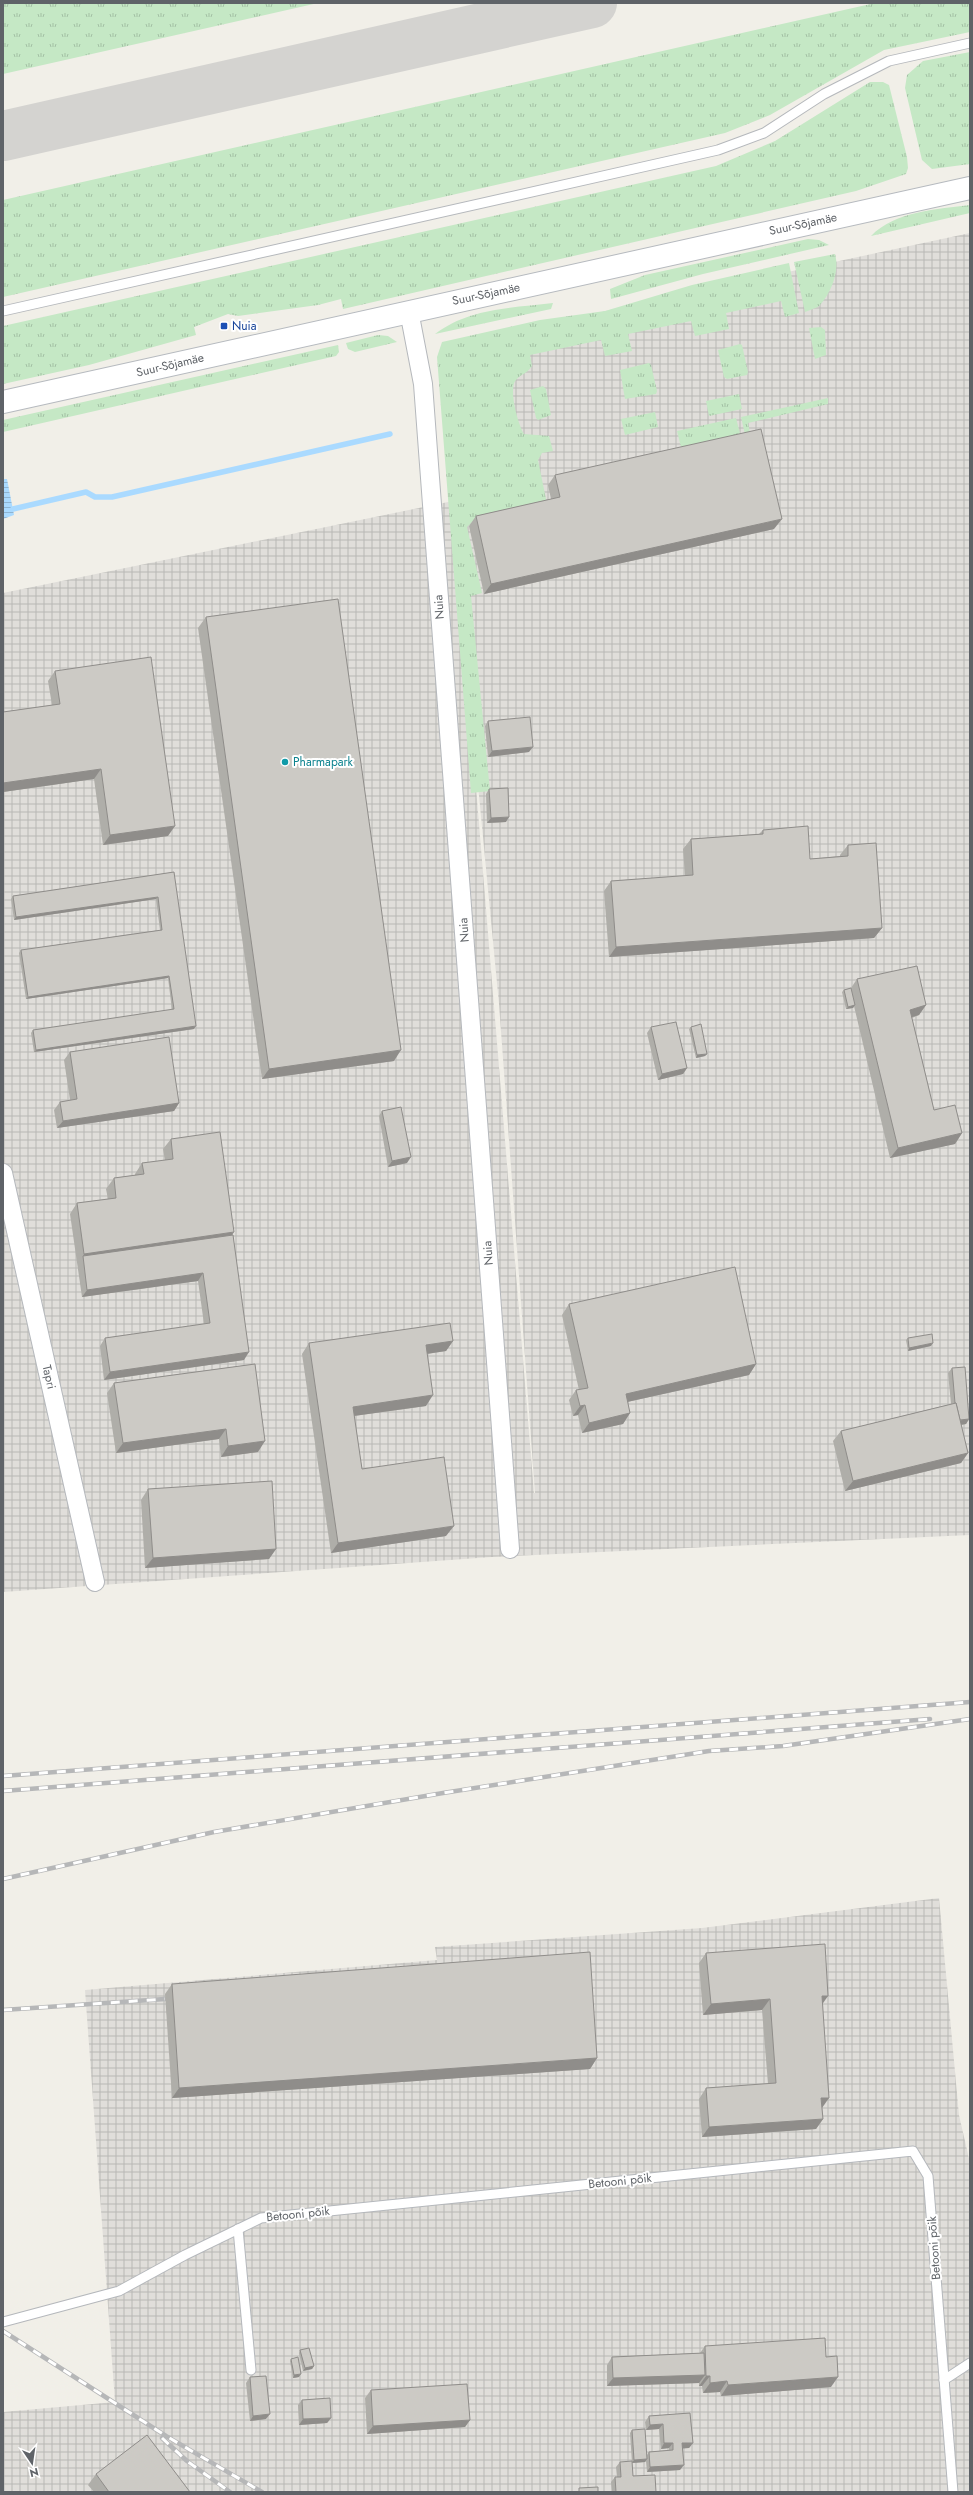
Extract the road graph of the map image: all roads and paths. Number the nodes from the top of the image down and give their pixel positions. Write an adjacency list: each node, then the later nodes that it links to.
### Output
1 (970, 43): 3 (lane)
2 (970, 188): 4 (main road, Suur-Sõjamäe)
3 (3, 311)
4 (409, 311): 5 (main road, Suur-Sõjamäe); 7 (street, Nuia)
5 (3, 402)
6 (3, 1173): 8 (street, Tapri)
7 (510, 1549)
8 (95, 1582)
9 (238, 2229): 10 (lane, Betooni põik); 12 (lane); 13 (lane, Betooni põik)
10 (3, 2322)
11 (970, 2363): 13 (lane)
12 (251, 2370)
13 (944, 2380): 14 (lane, Betooni põik)
14 (952, 2492)

